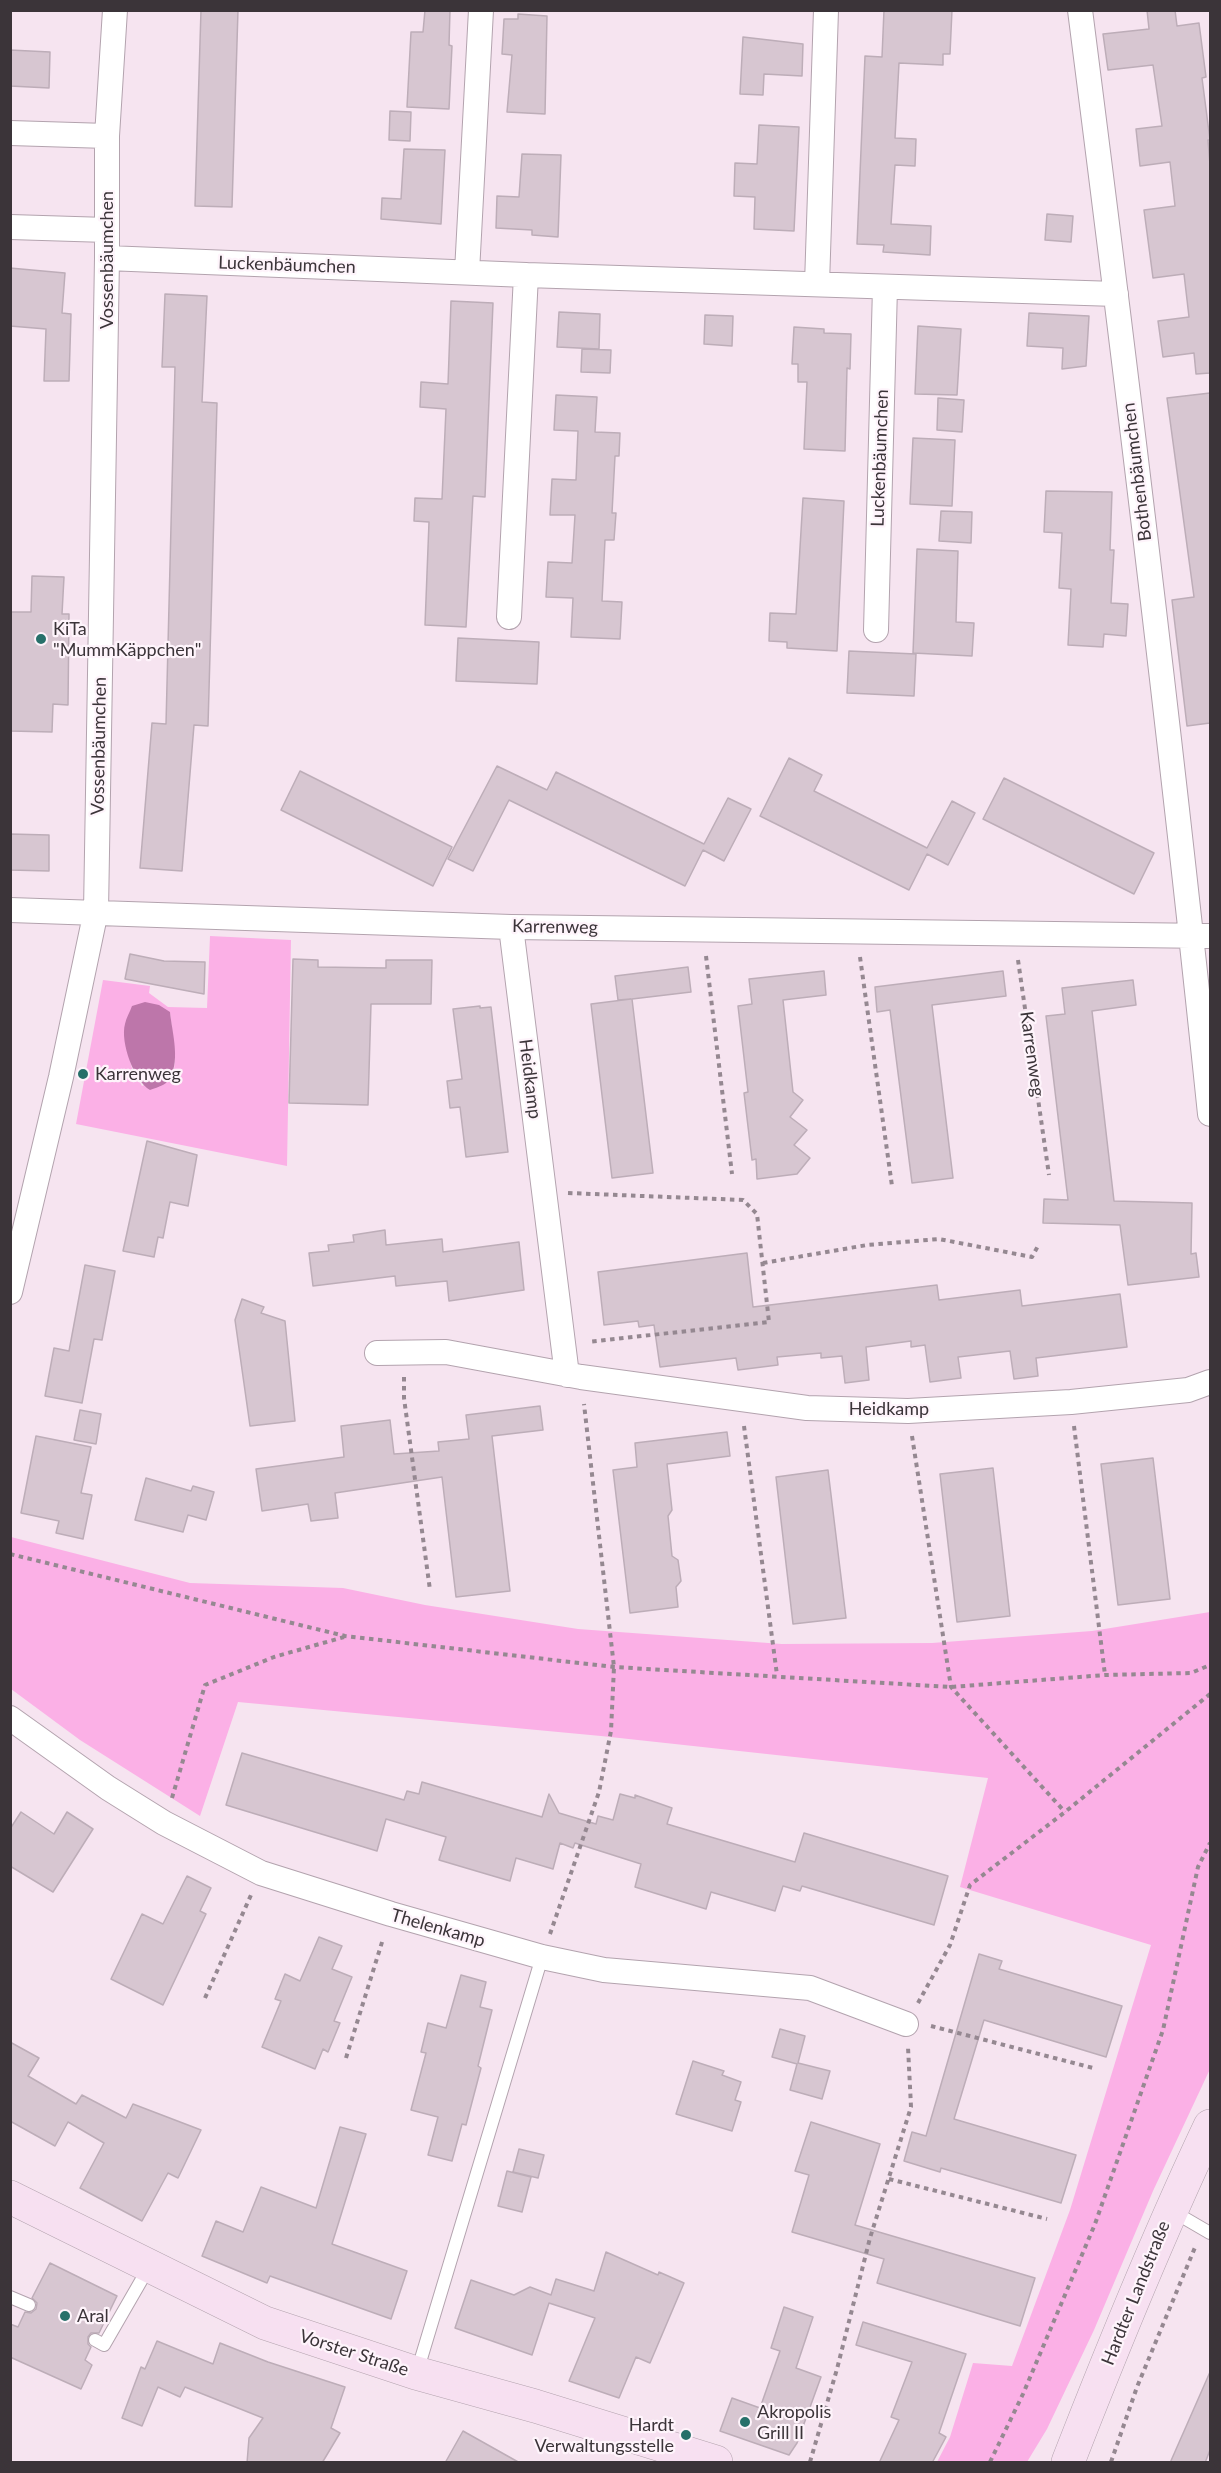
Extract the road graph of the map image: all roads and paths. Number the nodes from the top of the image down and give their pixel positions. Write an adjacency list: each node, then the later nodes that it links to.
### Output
1 (115, 10): 6 (street, Vossenbäumchen)
2 (481, 10): 10 (street)
3 (826, 10): 12 (street)
4 (1080, 10): 14 (street, Bothenbäumchen)
5 (10, 134): 6 (street)
6 (107, 136): 8 (street, Vossenbäumchen)
7 (10, 227): 8 (street)
8 (107, 230): 9 (street, Vossenbäumchen)
9 (107, 258): 10 (street, Luckenbäumchen); 18 (street, Vossenbäumchen)
10 (467, 272): 11 (street, Luckenbäumchen)
11 (526, 275): 12 (street, Luckenbäumchen); 15 (street)
12 (817, 284): 13 (street, Luckenbäumchen)
13 (885, 287): 14 (street, Luckenbäumchen); 16 (street, Luckenbäumchen)
14 (1116, 294): 23 (street, Bothenbäumchen)
15 (509, 617)
16 (876, 630)
17 (10, 910): 18 (street, Karrenweg)
18 (96, 911): 19 (street, Karrenweg); 31 (street, Vossenbäumchen)
19 (511, 927): 20 (street, Karrenweg); 28 (street, Heidkamp)
20 (703, 928): 21 (street, Karrenweg); 25 (path)
21 (859, 932): 22 (street, Karrenweg); 27 (path)
22 (1015, 932): 23 (street, Karrenweg); 26 (path, Karrenweg)
23 (1201, 935): 24 (street)
24 (1210, 1114)
25 (732, 1174)
26 (1049, 1175)
27 (892, 1186)
28 (544, 1192): 30 (path); 32 (street, Heidkamp)
29 (1039, 1244): 30 (path)
30 (763, 1263): 32 (path)
31 (10, 1292)
32 (563, 1345): 35 (street, Heidkamp)
33 (404, 1352): 34 (street, Heidkamp); 35 (street, Heidkamp); 41 (path)
34 (377, 1353)
35 (574, 1376): 37 (street, Heidkamp); 44 (path)
36 (1210, 1382): 38 (street, Heidkamp)
37 (741, 1398): 39 (street, Heidkamp); 45 (path)
38 (1071, 1402): 39 (street, Heidkamp); 46 (path)
39 (908, 1411): 47 (path)
40 (10, 1554): 42 (path)
41 (430, 1590)
42 (345, 1636): 44 (path); 51 (path)
43 (1210, 1665): 46 (path)
44 (614, 1667): 45 (path); 55 (path)
45 (777, 1675): 47 (path)
46 (1105, 1675): 47 (path)
47 (951, 1687): 50 (path)
48 (1210, 1694): 50 (path)
49 (10, 1718): 51 (street, Thelenkamp)
50 (1065, 1812): 57 (path)
51 (164, 1822): 53 (street, Thelenkamp)
52 (1210, 1843): 74 (path)
53 (261, 1873): 54 (street, Thelenkamp); 56 (path)
54 (391, 1914): 55 (street, Thelenkamp); 58 (path)
55 (542, 1957): 57 (street, Thelenkamp); 71 (lane)
56 (205, 1998)
57 (906, 2024): 59 (path); 61 (path)
58 (346, 2058)
59 (1093, 2068)
60 (1210, 2126): 64 (main road, Hardter Landstraße)
61 (889, 2179): 65 (path); 73 (path)
62 (11, 2197): 63 (lane); 67 (main road, Vorster Straße)
63 (10, 2204)
64 (1170, 2210): 66 (lane); 75 (main road, Hardter Landstraße)
65 (1047, 2219)
66 (1207, 2231): 76 (path)
67 (148, 2267): 70 (lane); 71 (main road, Vorster Straße)
68 (10, 2297): 69 (lane)
69 (29, 2305)
70 (95, 2340)
71 (416, 2373): 72 (main road, Vorster Straße)
72 (716, 2463)
73 (810, 2463)
74 (990, 2463)
75 (1068, 2463)
76 (1111, 2463)

